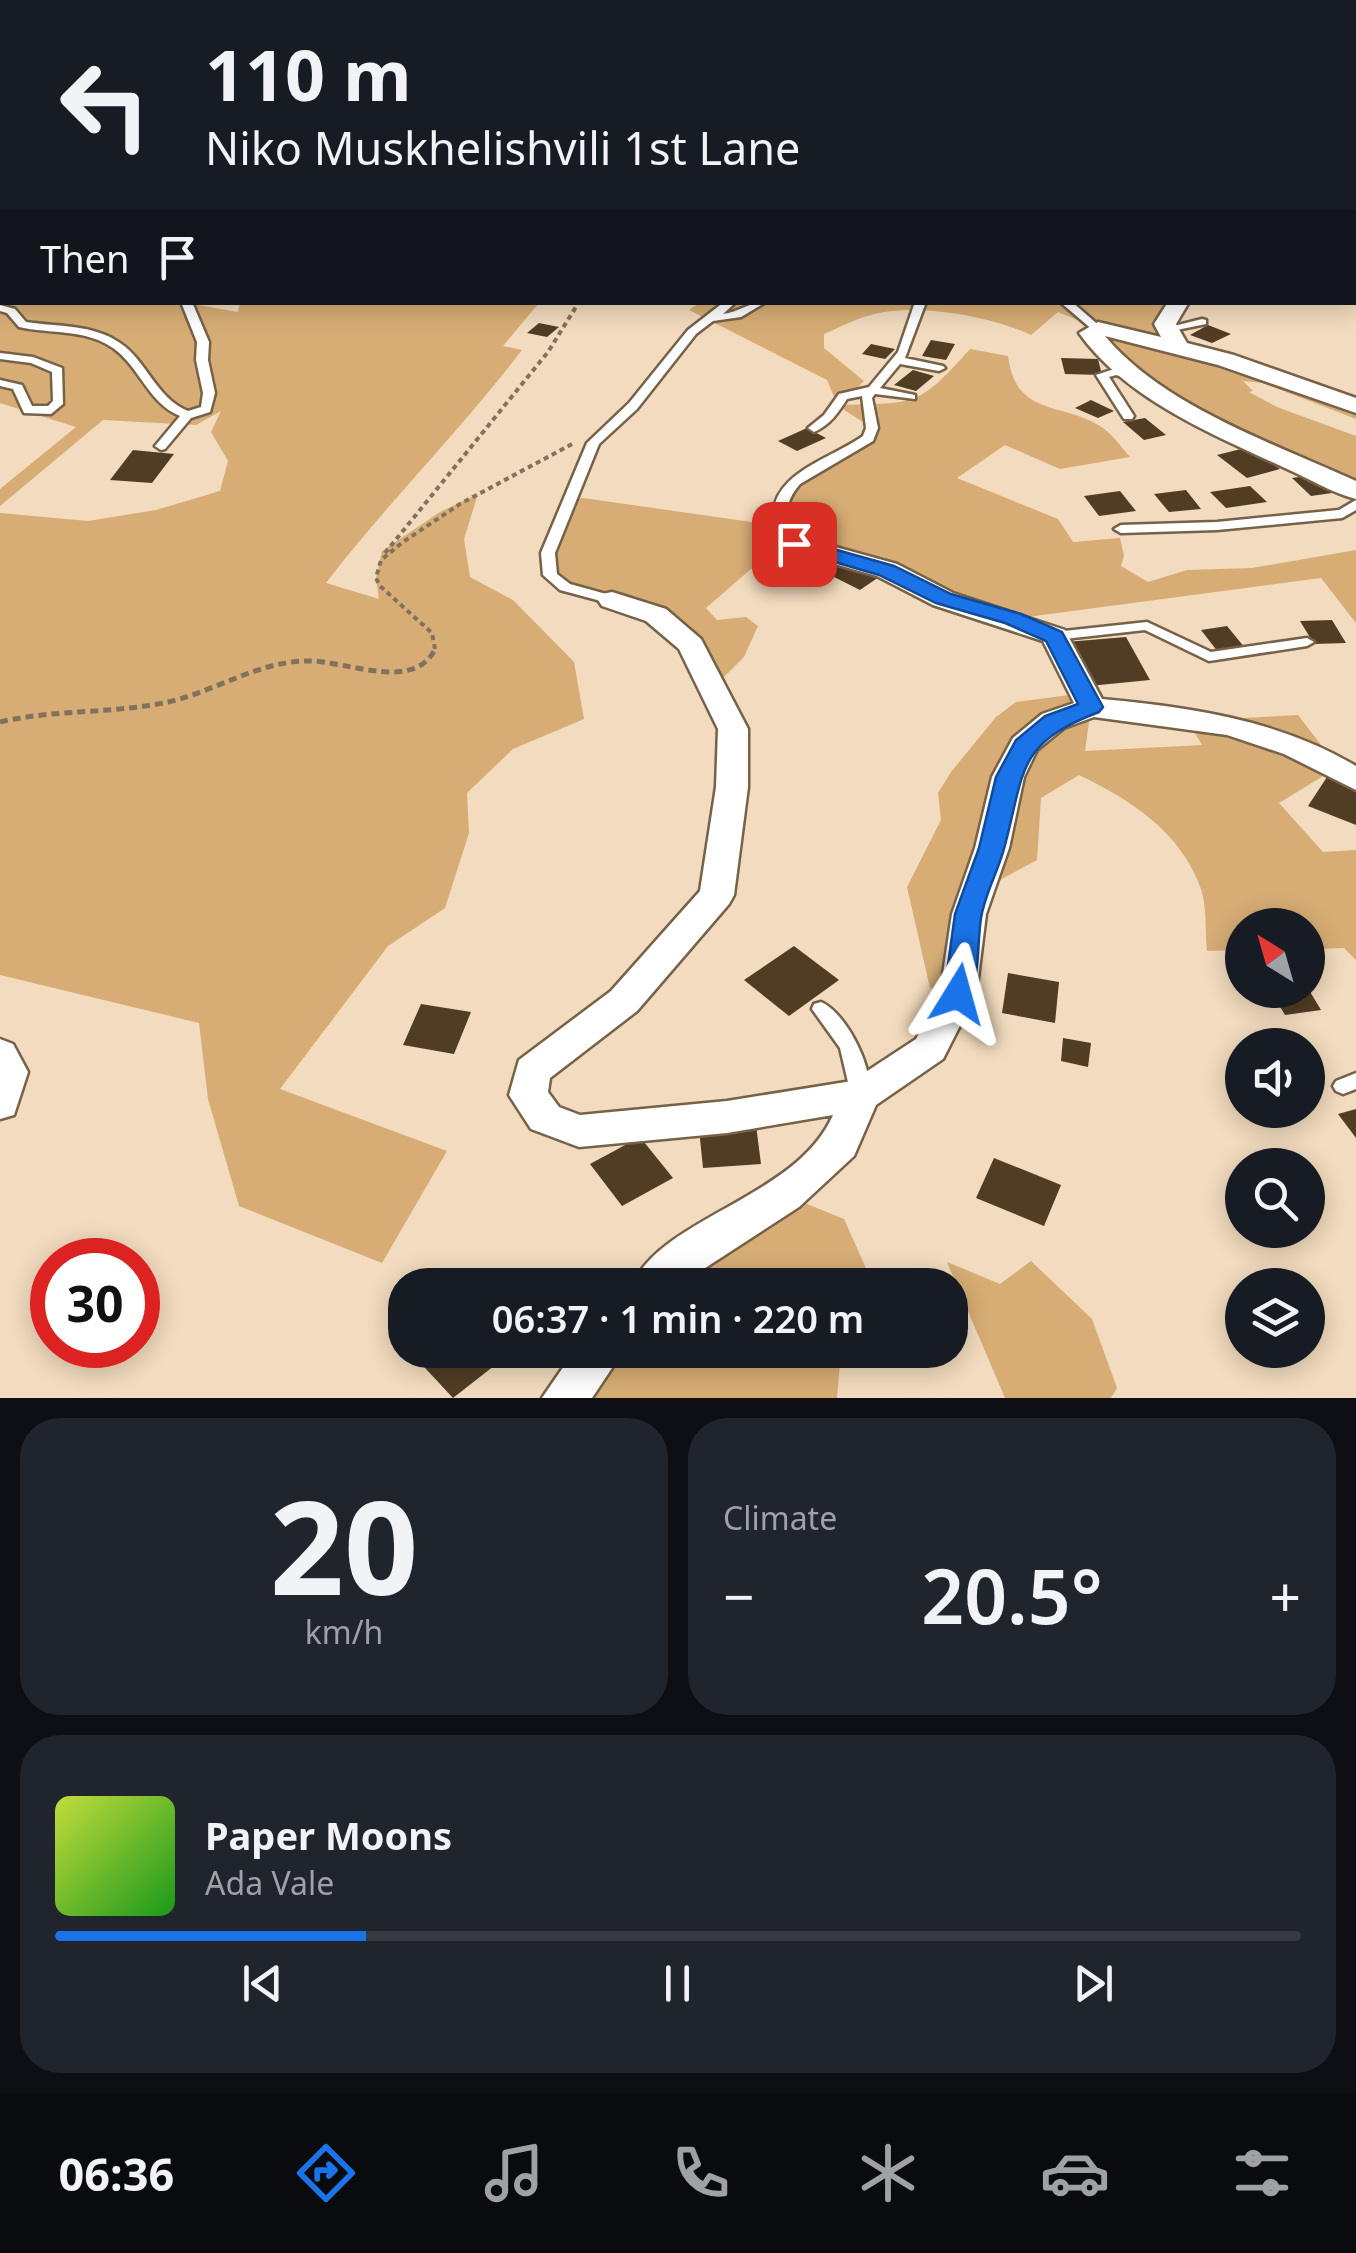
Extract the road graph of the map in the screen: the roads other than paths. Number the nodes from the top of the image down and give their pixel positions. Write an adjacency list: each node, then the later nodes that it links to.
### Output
1 (187, 305): 20 (lane)
2 (727, 305): 8 (lane)
3 (755, 305): 8 (lane)
4 (920, 305): 13 (lane)
5 (1070, 305): 10 (lane)
6 (1176, 305): 11 (street)
7 (0, 308): 20 (lane)
8 (712, 318): 28 (lane)
9 (1202, 322): 11 (lane)
10 (1098, 329): 11 (street); 15 (street)
11 (1172, 338): 19 (street)
12 (0, 356): 16 (lane)
13 (899, 360): 14 (lane); 17 (lane)
14 (939, 368)
15 (1138, 379): 21 (lane); 24 (street)
16 (0, 383)
17 (873, 390): 18 (lane); 22 (lane); 26 (lane)
18 (911, 397)
19 (1356, 406)
20 (187, 414): 23 (lane)
21 (1128, 416)
22 (814, 428)
23 (162, 446)
24 (1356, 491)
25 (1356, 504): 27 (lane)
26 (780, 526): 29 (street)
27 (1121, 530)
28 (612, 600): 35 (street)
29 (1054, 636): 30 (lane); 31 (street)
30 (1308, 642)
31 (1091, 707): 32 (street); 35 (street)
32 (1356, 780)
33 (822, 1009): 35 (lane)
34 (0, 1054): 36 (street)
35 (860, 1095): 37 (street)
36 (0, 1104)
37 (666, 1268)
38 (588, 1368): 39 (street)
39 (565, 1398)

